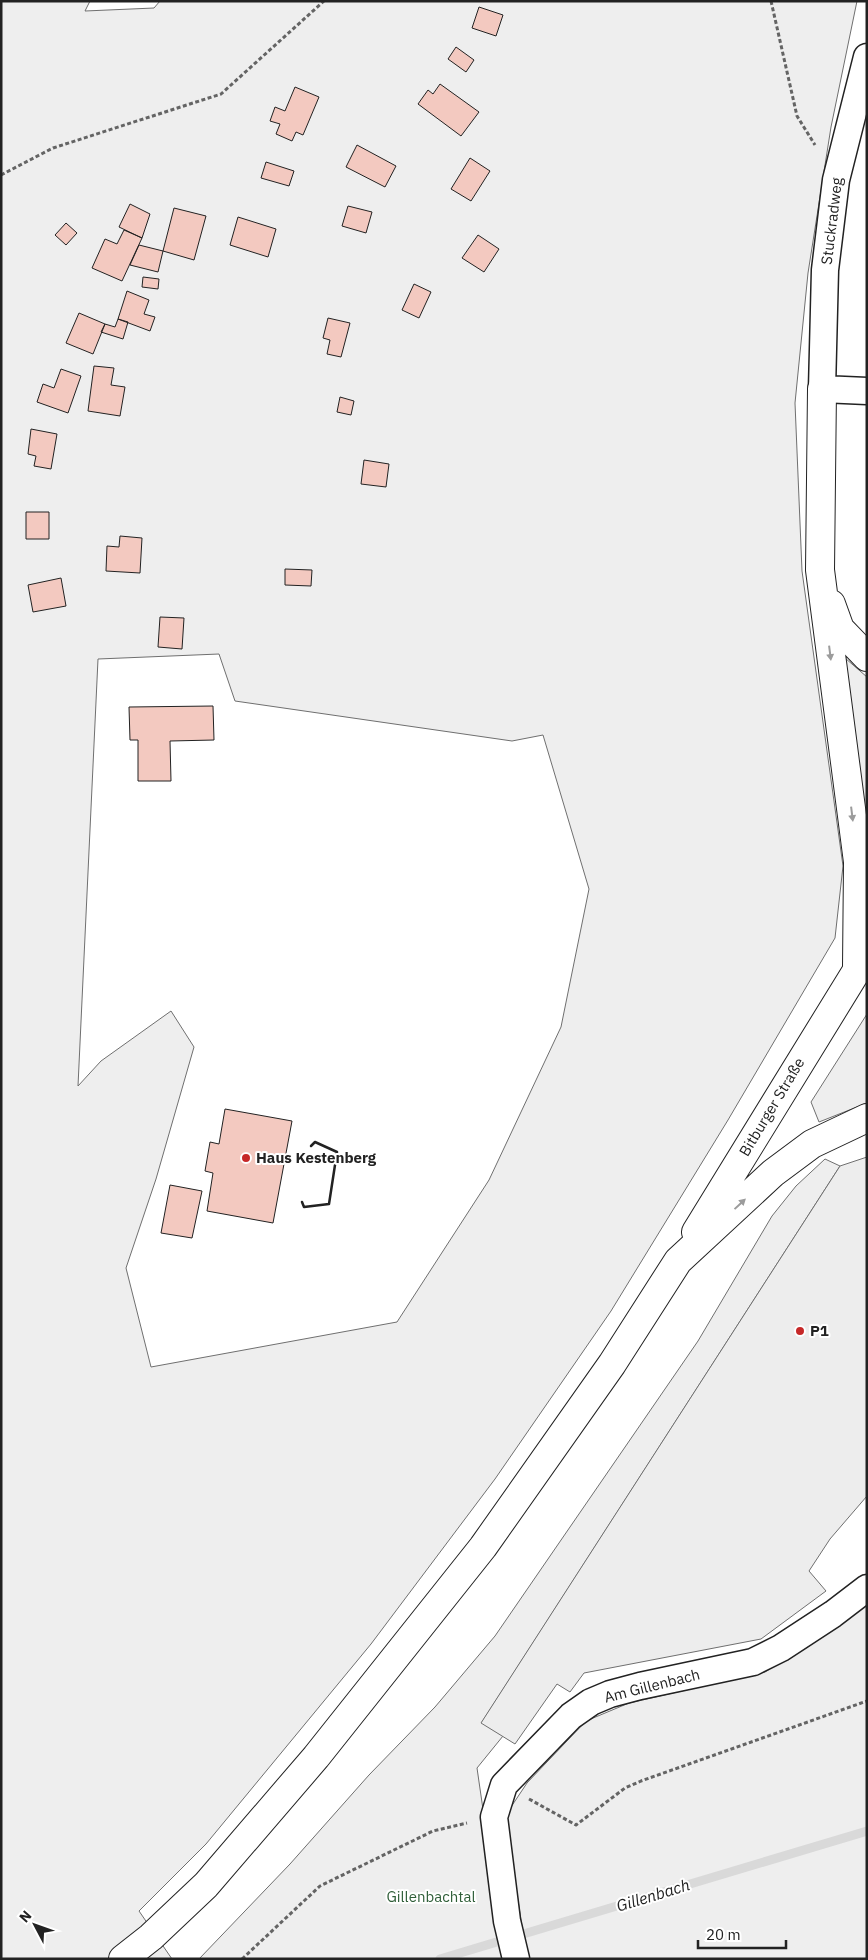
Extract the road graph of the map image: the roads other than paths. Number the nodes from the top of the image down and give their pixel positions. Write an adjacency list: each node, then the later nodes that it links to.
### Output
1 (867, 57): 2 (street, Stuckradweg)
2 (822, 389): 3 (street); 4 (main road)
3 (867, 391)
4 (820, 570): 5 (main road); 6 (main road, one-way to 6)
5 (867, 657)
6 (862, 960): 8 (main road, Bitburger Straße)
7 (867, 1118): 8 (main road, one-way to 7)
8 (678, 1261): 10 (main road)
9 (867, 1588): 11 (street, Am Gillenbach)
10 (123, 1959)
11 (516, 1959)

